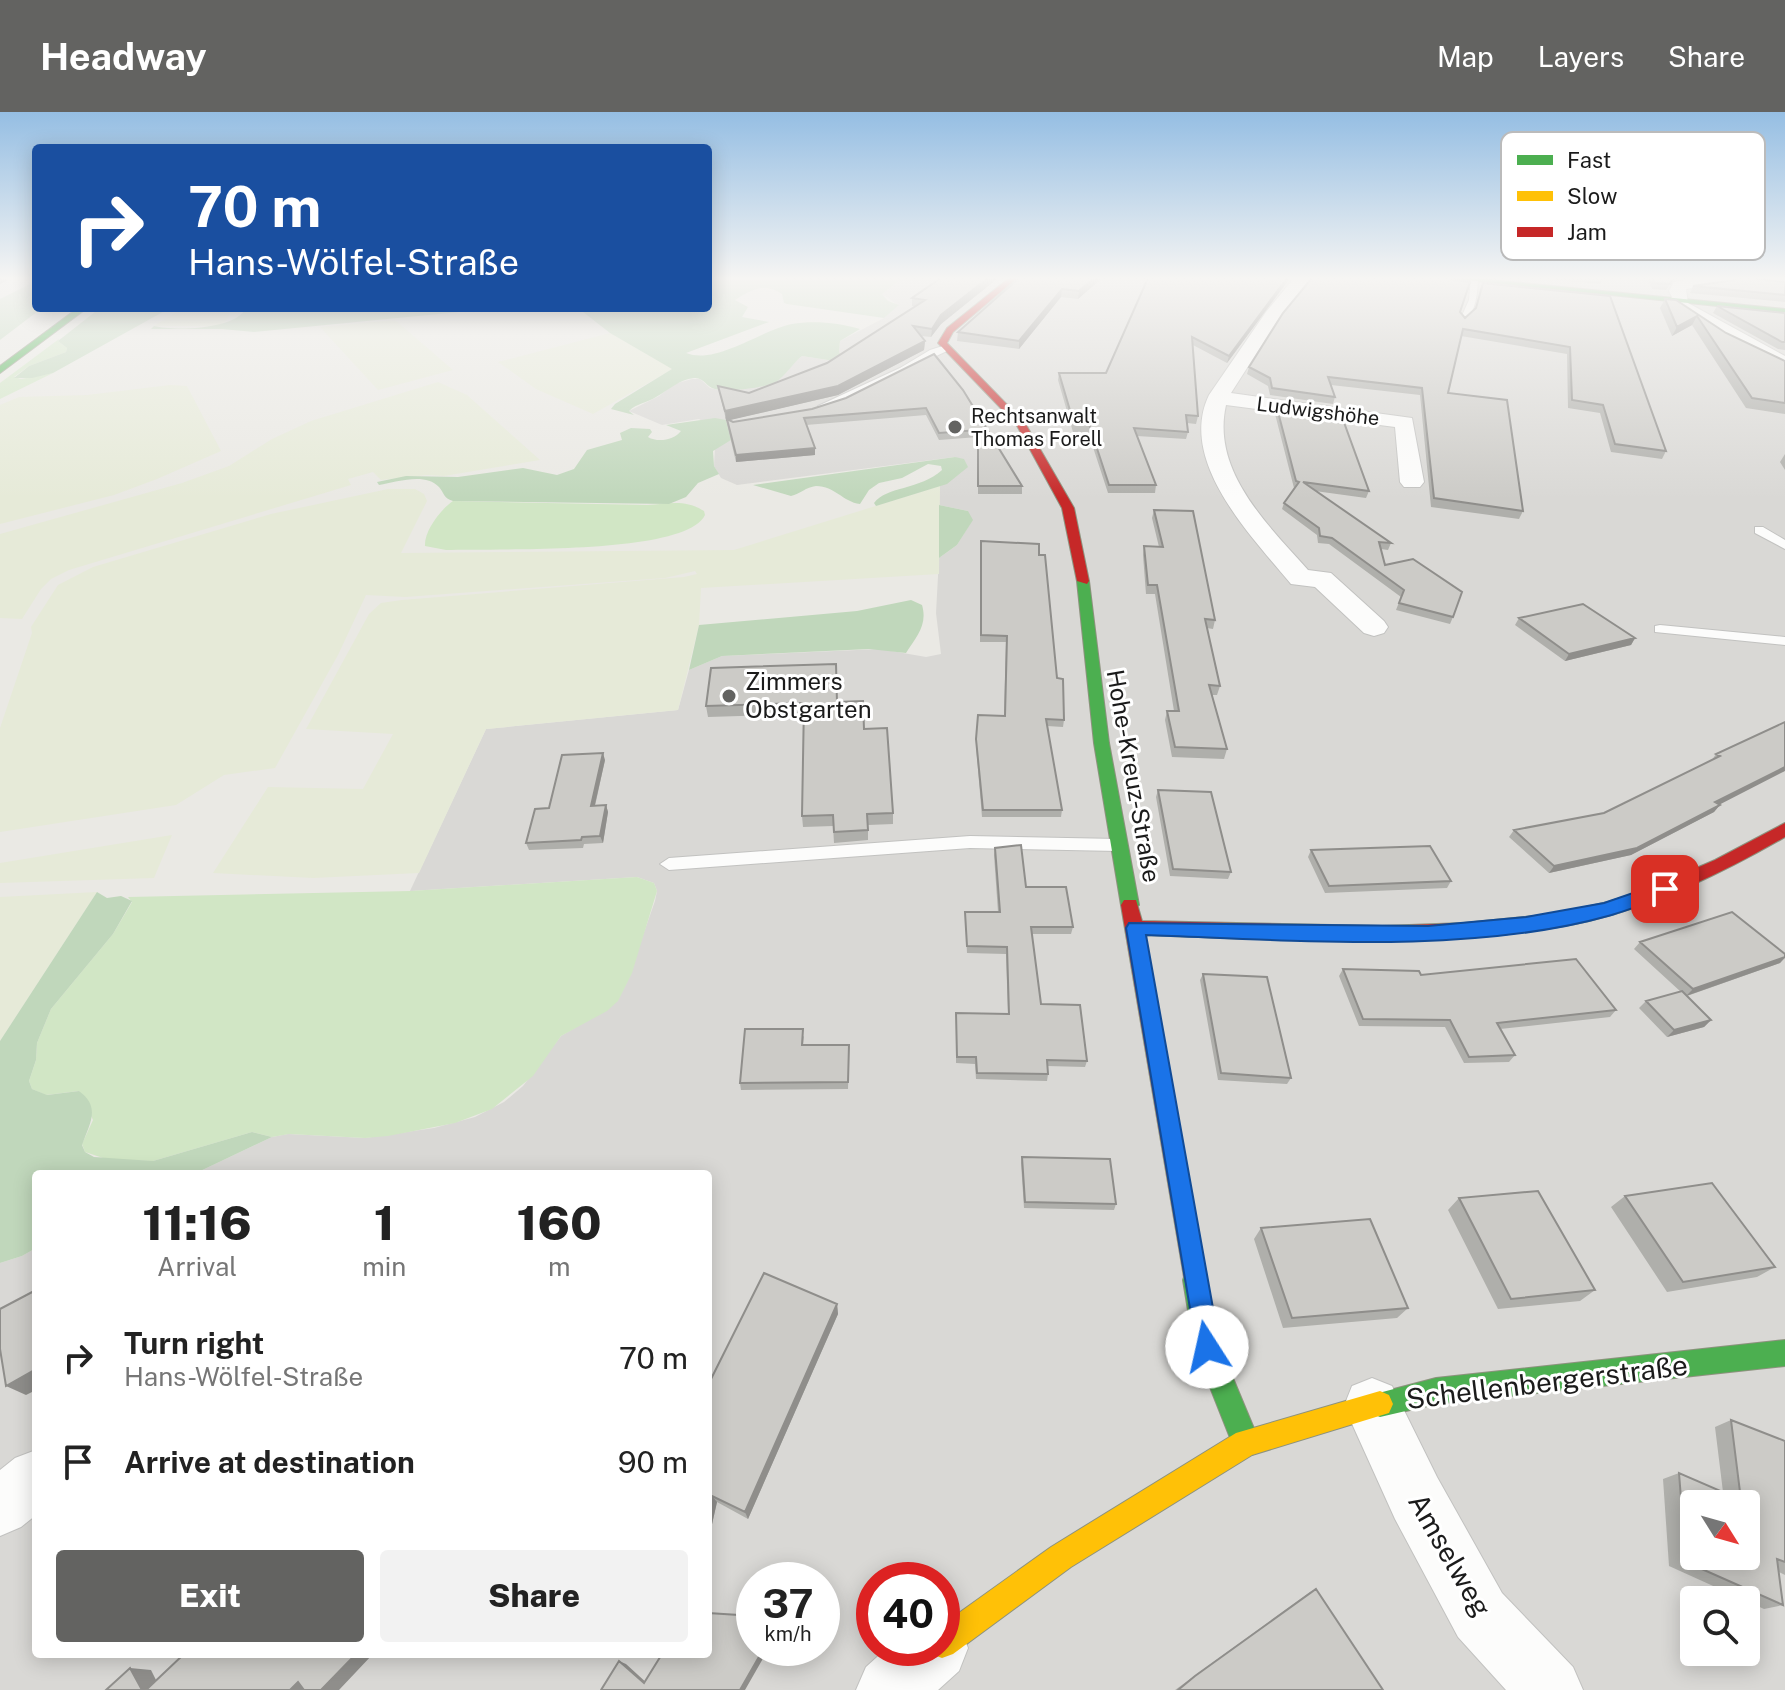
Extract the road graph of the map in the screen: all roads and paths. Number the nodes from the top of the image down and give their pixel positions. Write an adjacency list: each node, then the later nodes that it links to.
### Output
1 (25, 352): 7 (street)
2 (939, 352): 9 (lane)
3 (950, 352): 17 (street, Hohe-Kreuz-Straße)
4 (1247, 352): 8 (street, Ludwigshöhe)
5 (1762, 352): 6 (street)
6 (1785, 364)
7 (0, 370)
8 (1219, 398): 10 (street, Ludwigshöhe); 13 (street, Ludwigshöhe)
9 (811, 410)
10 (1412, 482)
11 (1759, 530): 12 (lane)
12 (1785, 545)
13 (1374, 627)
14 (1660, 629): 15 (lane)
15 (1785, 641)
16 (1785, 829): 19 (street)
17 (1118, 845): 18 (lane); 19 (street, Hohe-Kreuz-Straße)
18 (669, 864)
19 (1135, 928): 22 (street, Hohe-Kreuz-Straße)
20 (1785, 1353): 21 (street, Schellenbergerstraße)
21 (1372, 1406): 22 (street, Schellenbergerstraße); 28 (street, Amselweg)
22 (1246, 1443): 25 (street, Schellenbergerstraße)
23 (32, 1482): 24 (street)
24 (0, 1506)
25 (960, 1630)
26 (916, 1666): 27 (street)
27 (889, 1690)
28 (1550, 1690)

